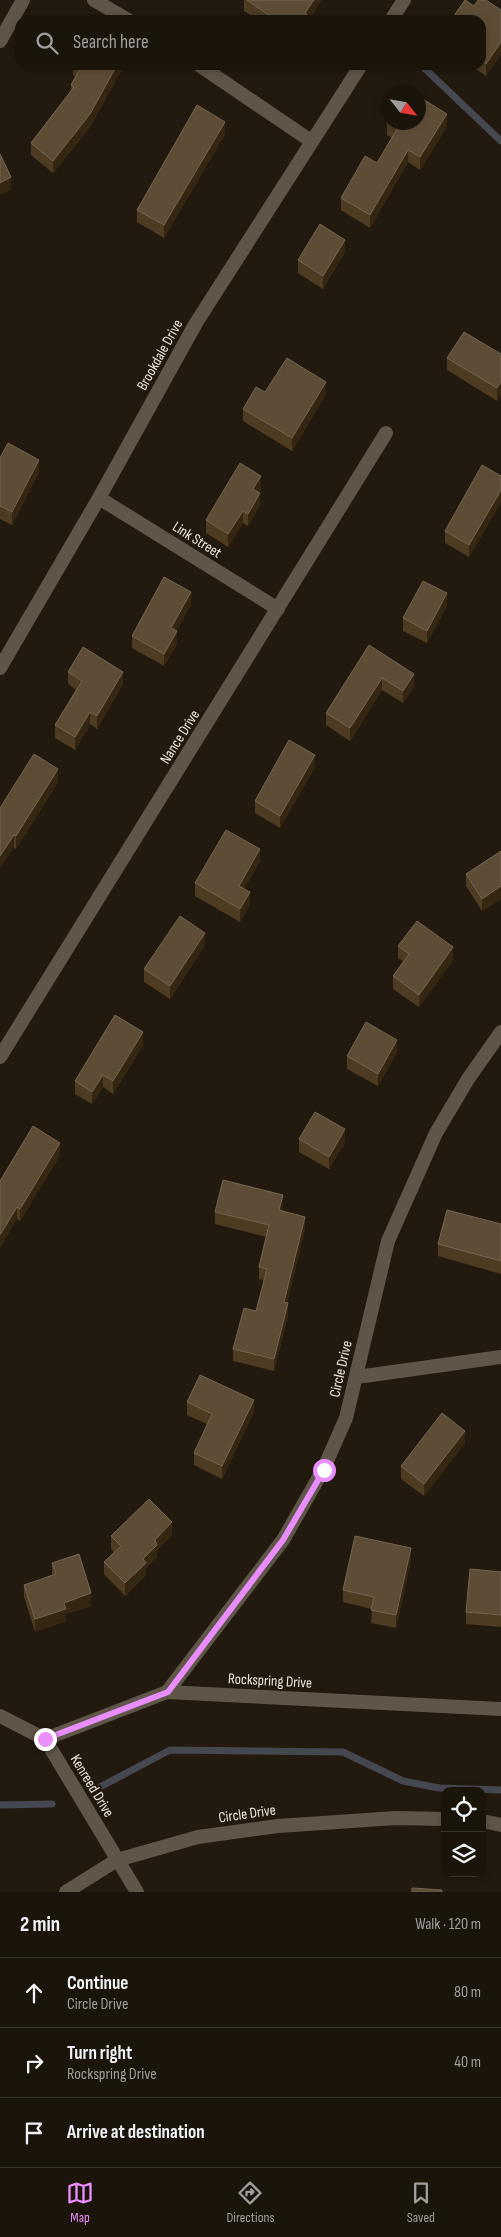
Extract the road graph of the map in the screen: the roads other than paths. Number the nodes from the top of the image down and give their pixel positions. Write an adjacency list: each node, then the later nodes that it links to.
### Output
1 (22, 0): 6 (street)
2 (94, 0): 4 (street)
3 (404, 0): 5 (street)
4 (120, 15)
5 (394, 15)
6 (0, 41)
7 (206, 70): 9 (street)
8 (358, 70): 9 (street, Brookdale Drive)
9 (311, 141): 11 (street, Brookdale Drive)
10 (386, 433): 12 (street, Nance Drive)
11 (99, 498): 12 (street, Link Street); 13 (street, Brookdale Drive)
12 (278, 610): 15 (street, Nance Drive)
13 (0, 668)
14 (501, 1032): 17 (street, Circle Drive)
15 (0, 1057)
16 (501, 1356): 17 (street)
17 (357, 1377): 18 (street, Circle Drive)
18 (168, 1692): 19 (street, Rockspring Drive); 21 (street, Rockspring Drive)
19 (501, 1709)
20 (0, 1716): 21 (street)
21 (45, 1739): 25 (street, Kenreed Drive)
22 (441, 1819): 25 (street, Circle Drive)
23 (486, 1822): 24 (street)
24 (501, 1825)
25 (117, 1860): 26 (street, Circle Drive); 27 (street, Kenreed Drive)
26 (66, 1892)
27 (137, 1892)

